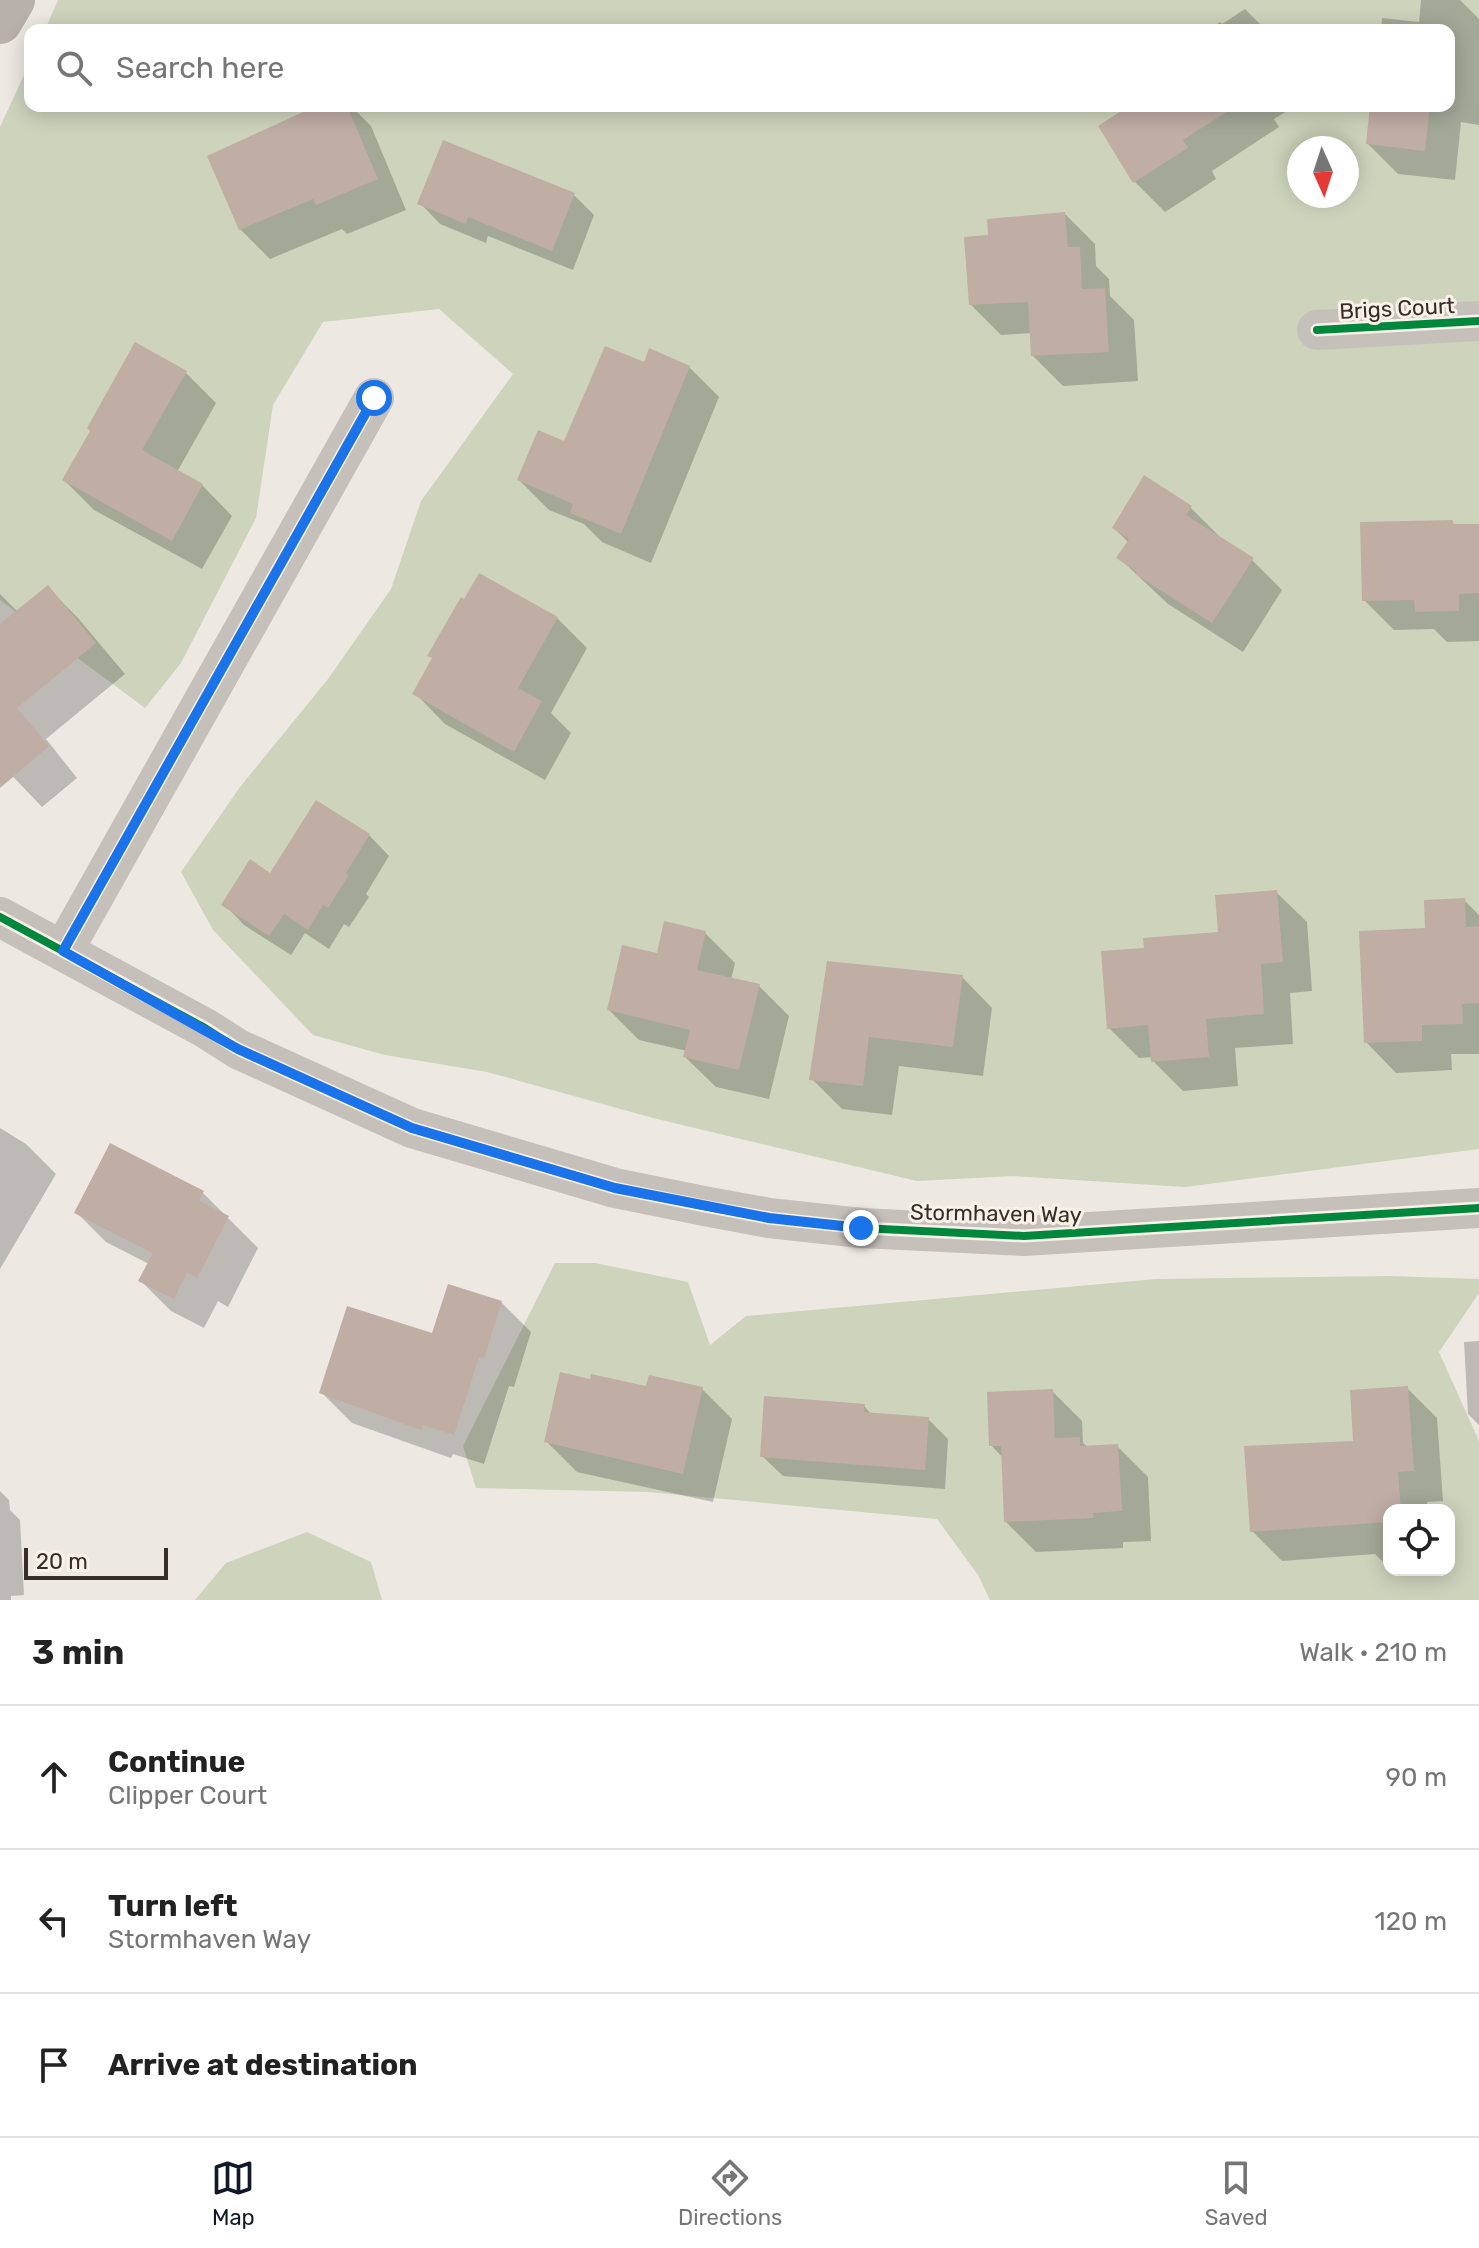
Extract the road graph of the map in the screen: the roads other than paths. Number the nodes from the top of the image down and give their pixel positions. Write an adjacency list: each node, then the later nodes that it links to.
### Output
1 (13, 0): 2 (main road)
2 (0, 22)
3 (1479, 321): 4 (street, Brigs Court)
4 (1317, 330)
5 (374, 398): 7 (street)
6 (0, 917): 7 (street, Stormhaven Way)
7 (63, 951): 8 (street, Stormhaven Way)
8 (1479, 1208)

